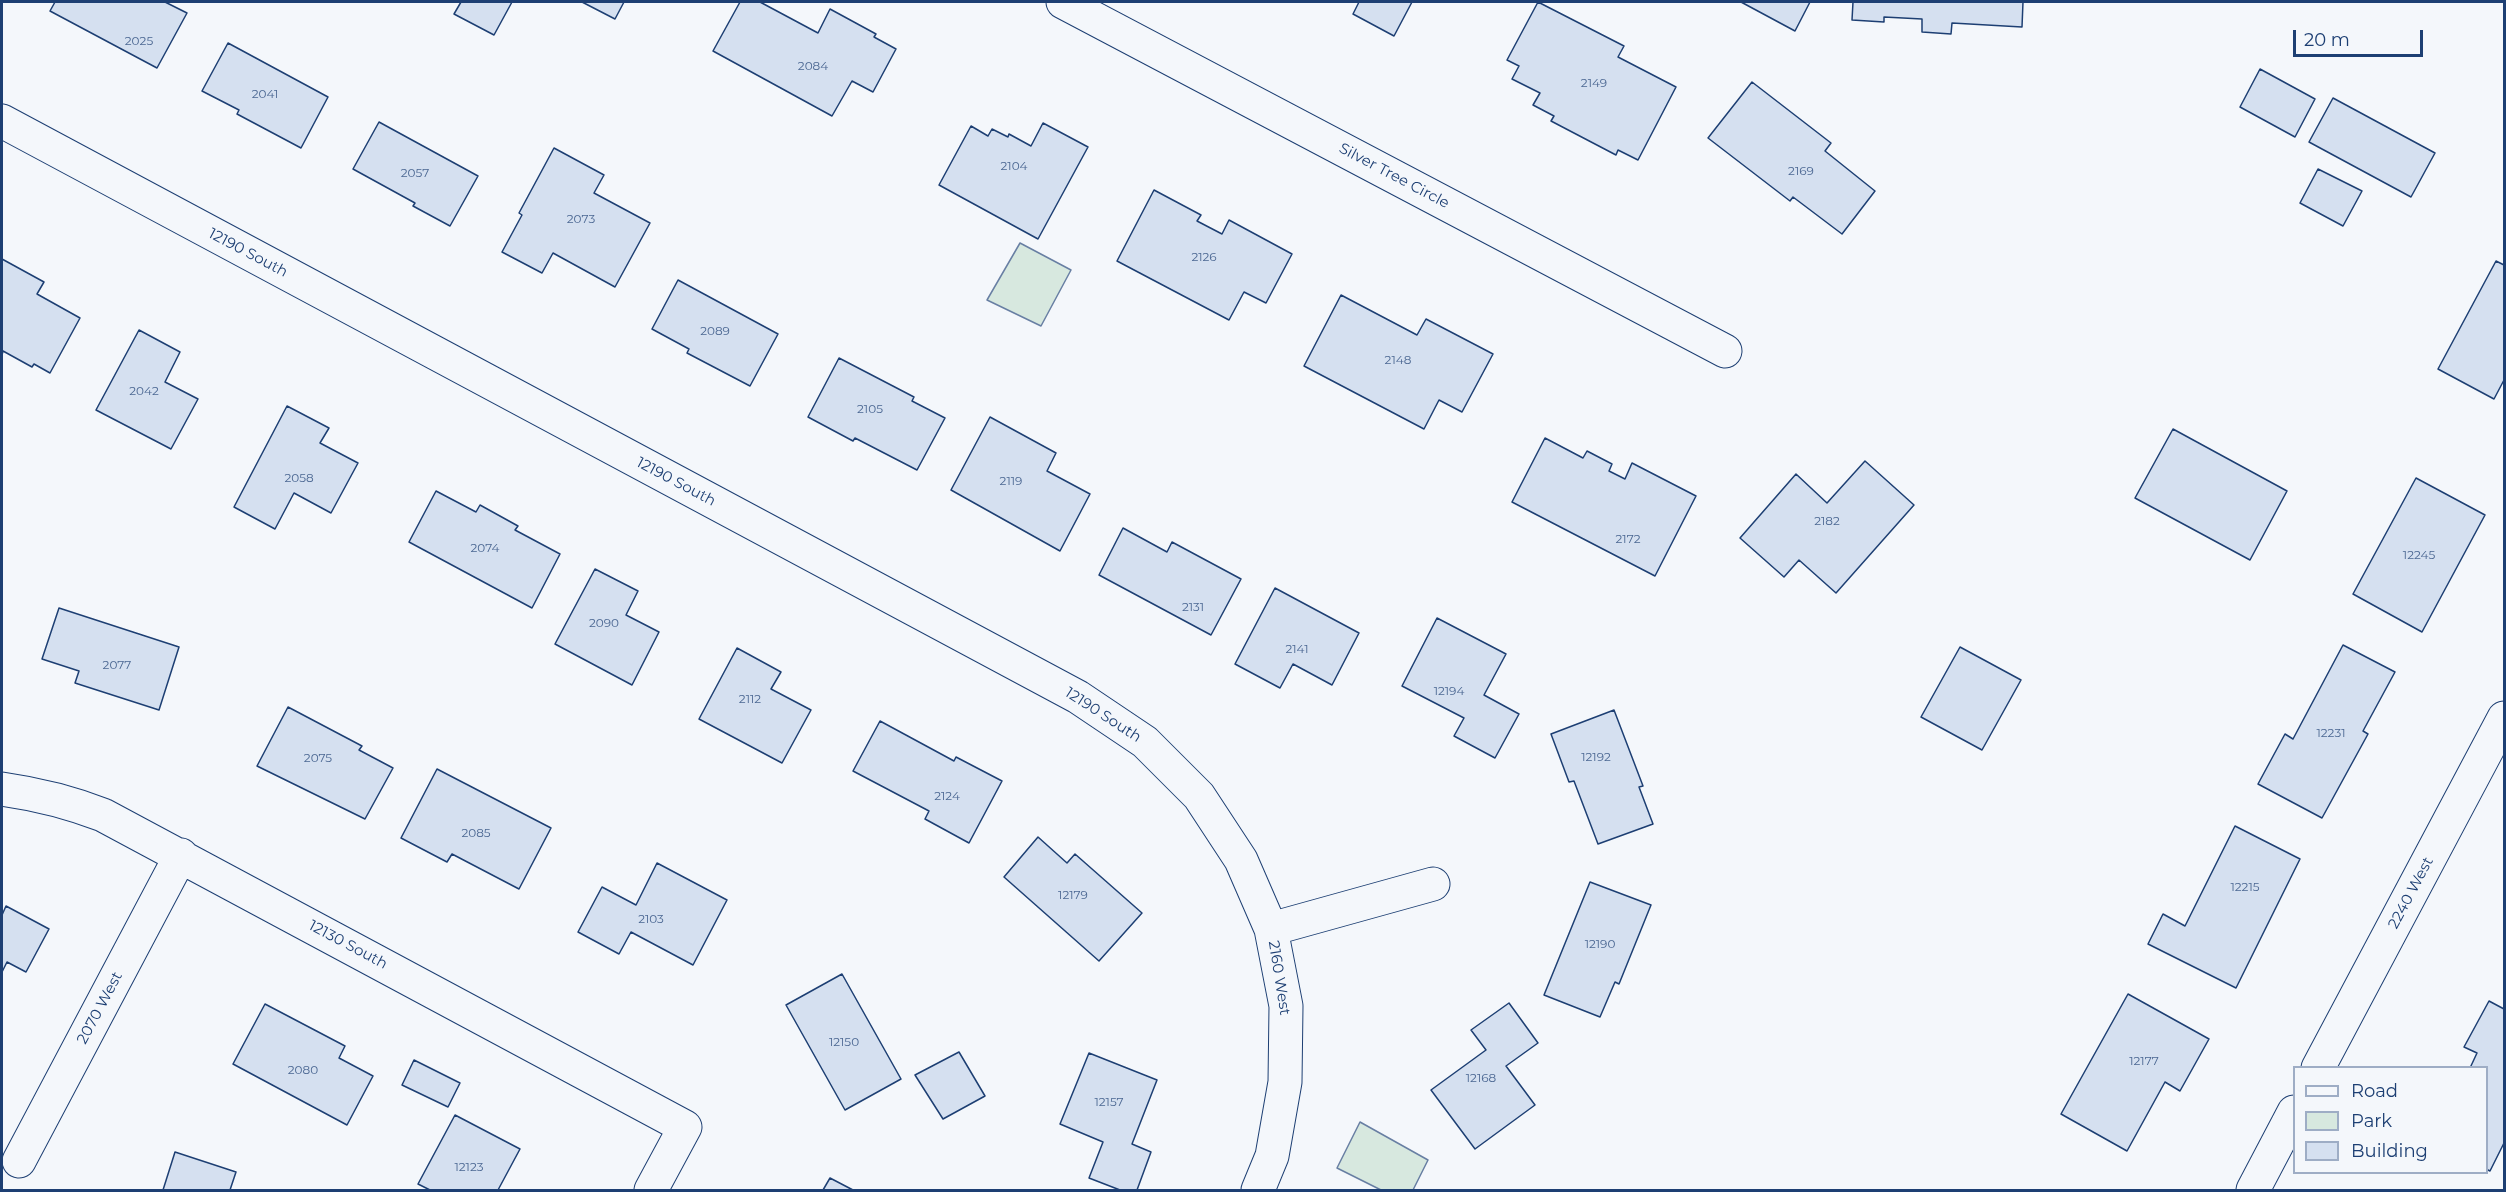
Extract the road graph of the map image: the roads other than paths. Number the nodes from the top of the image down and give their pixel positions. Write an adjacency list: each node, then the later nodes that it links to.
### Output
1 (1063, 2): 3 (street, Silver Tree Circle)
2 (2, 121): 8 (street, 12190 South)
3 (1725, 351)
4 (2505, 718): 9 (street, 2240 West)
5 (2, 789): 6 (street, 12130 South)
6 (181, 855): 11 (street, 2070 West); 12 (street, 12130 South)
7 (1432, 884): 8 (street, 2160 West)
8 (1272, 929): 13 (street, 2160 West)
9 (2319, 1066)
10 (2293, 1116): 14 (street)
11 (19, 1161)
12 (651, 1191)
13 (1258, 1191)
14 (2253, 1191)

